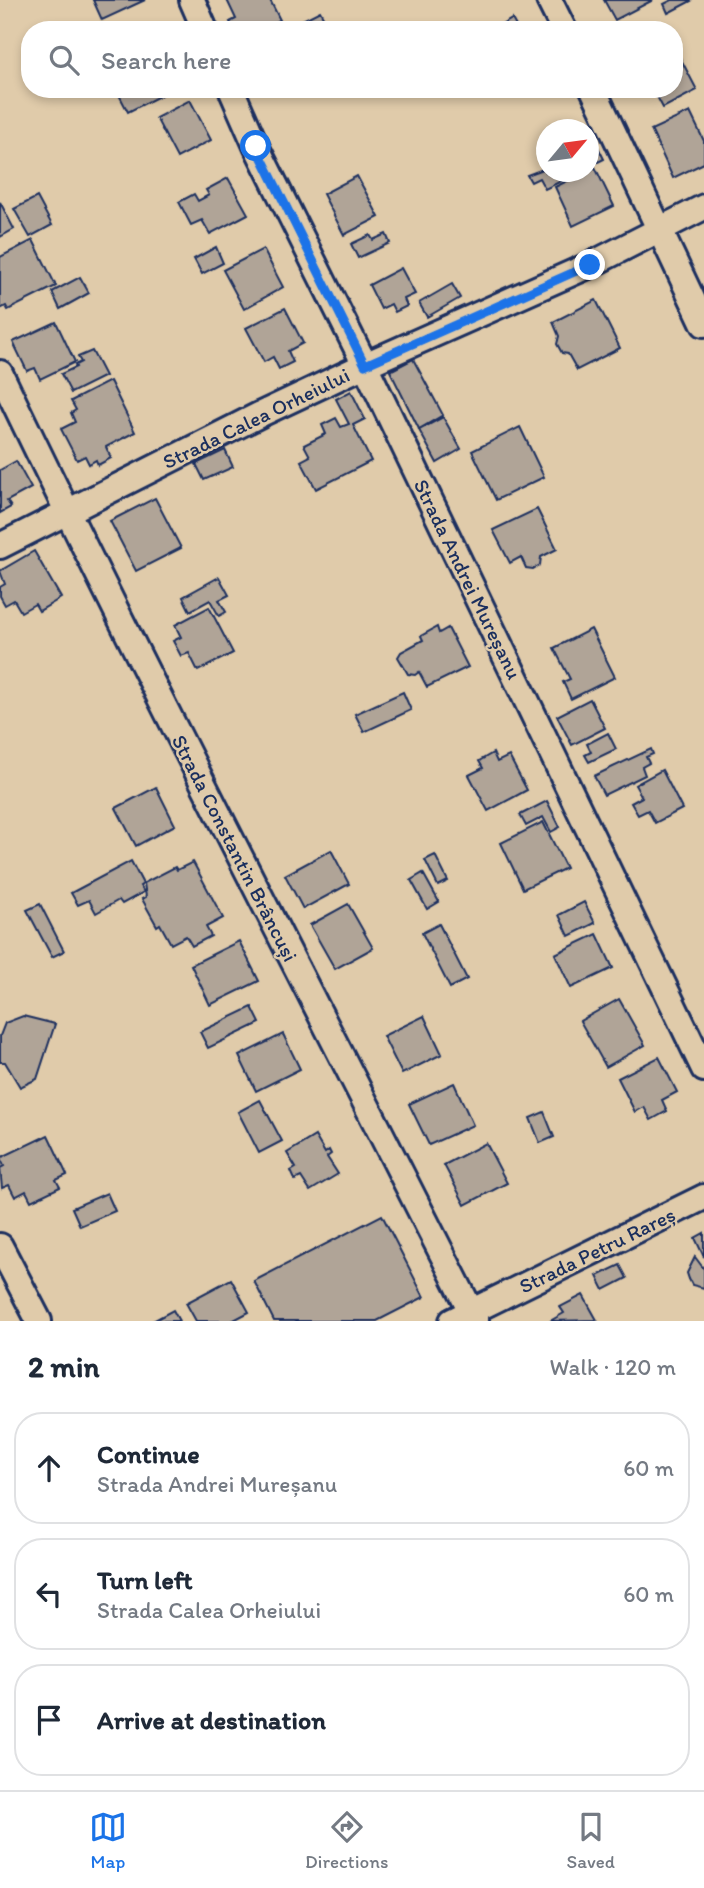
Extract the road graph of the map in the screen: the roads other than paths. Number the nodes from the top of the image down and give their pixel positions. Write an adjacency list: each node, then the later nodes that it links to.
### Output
1 (192, 0): 3 (street)
2 (549, 0): 4 (street)
3 (201, 21)
4 (560, 21)
5 (235, 98): 10 (street, Strada Andrei Mureșanu)
6 (597, 98): 8 (street)
7 (704, 206): 8 (street, Strada Calea Orheiului)
8 (660, 229): 9 (street); 10 (street, Strada Calea Orheiului)
9 (704, 324)
10 (365, 365): 12 (street, Strada Calea Orheiului); 14 (street, Strada Andrei Mureșanu)
11 (0, 373): 12 (street, Strada Constantin Brâncuși)
12 (66, 512): 13 (street, Strada Calea Orheiului); 17 (street, Strada Constantin Brâncuși)
13 (0, 546)
14 (704, 1069)
15 (704, 1197): 17 (street, Strada Petru Rareș)
16 (0, 1246): 18 (street)
17 (467, 1318)
18 (39, 1321)

